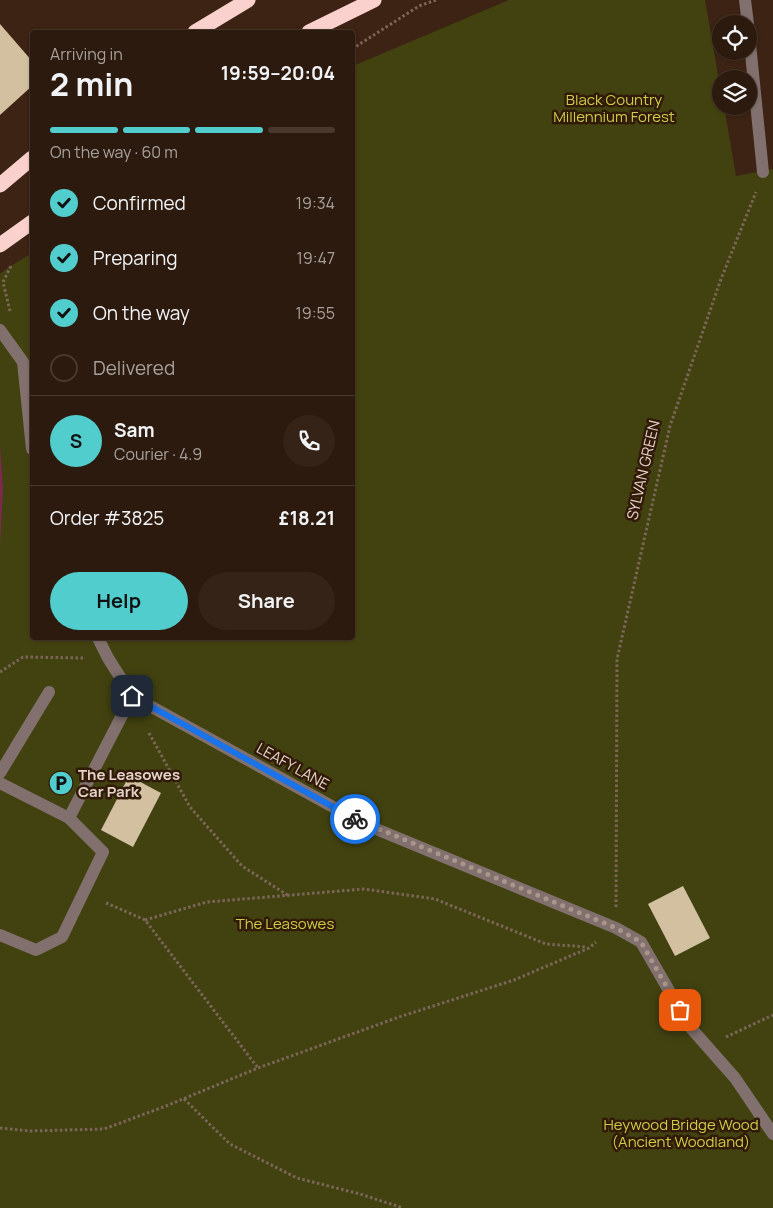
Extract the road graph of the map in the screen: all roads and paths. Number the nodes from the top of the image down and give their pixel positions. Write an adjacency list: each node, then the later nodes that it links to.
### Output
1 (248, 0): 6 (highway)
2 (374, 0): 7 (highway)
3 (436, 0): 8 (path)
4 (745, 0): 5 (street)
5 (747, 15)
6 (198, 30)
7 (312, 30)
8 (355, 47)
9 (752, 60): 11 (street)
10 (30, 160): 12 (highway)
11 (763, 172): 31 (path, SYLVAN GREEN)
12 (0, 185)
13 (30, 223): 14 (highway)
14 (0, 245)
15 (11, 265): 16 (path)
16 (12, 318)
17 (0, 330): 18 (street)
18 (30, 430)
19 (99, 640): 20 (street, LEAFY LANE)
20 (108, 658): 21 (path); 23 (street, LEAFY LANE)
21 (0, 672)
22 (49, 692): 25 (street)
23 (132, 696): 27 (street); 31 (street, LEAFY LANE)
24 (149, 733): 28 (path)
25 (0, 773)
26 (0, 783): 27 (street)
27 (69, 818): 32 (street)
28 (289, 896): 30 (path); 33 (path)
29 (106, 903): 30 (path)
30 (145, 920): 36 (path)
31 (616, 928): 33 (path); 35 (street, LEAFY LANE)
32 (0, 935)
33 (589, 948): 36 (path)
34 (773, 1015): 35 (path)
35 (706, 1045): 39 (street, LEAFY LANE)
36 (258, 1068): 37 (path)
37 (184, 1099): 38 (path); 40 (path)
38 (0, 1128)
39 (773, 1134)
40 (403, 1208)

